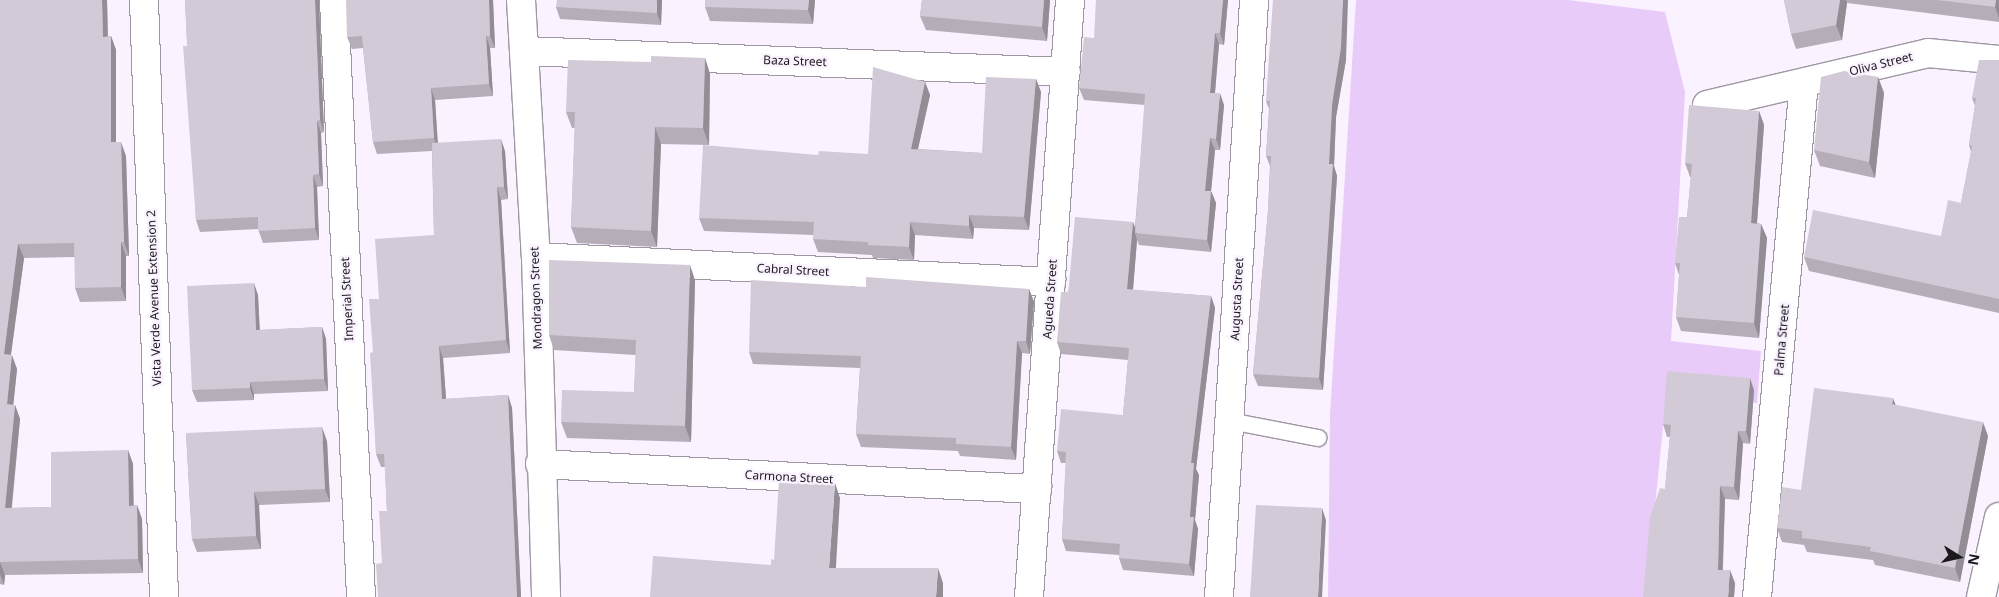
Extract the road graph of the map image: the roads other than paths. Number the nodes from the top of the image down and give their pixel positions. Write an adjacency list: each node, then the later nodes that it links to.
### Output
1 (144, 0): 18 (street, Vista Verde Avenue Extension 2)
2 (334, 0): 19 (street, Imperial Street)
3 (521, 0): 6 (street, Mondragon Street)
4 (1070, 0): 8 (street, Agueda Street)
5 (1254, 0): 13 (street, Augusta Street)
6 (524, 51): 8 (street, Baza Street); 11 (street, Mondragon Street)
7 (1999, 60): 9 (street, Oliva Street)
8 (1066, 72): 12 (street, Agueda Street)
9 (1804, 83): 10 (street, Oliva Street); 23 (street, Palma Street)
10 (1707, 105)
11 (536, 257): 12 (street, Cabral Street); 15 (street, Mondragon Street)
12 (1051, 282): 16 (street, Agueda Street)
13 (1230, 421): 14 (lane); 22 (street, Augusta Street)
14 (1318, 438)
15 (540, 464): 16 (street, Carmona Street); 20 (street, Mondragon Street)
16 (1037, 489): 21 (street, Agueda Street)
17 (1999, 517): 24 (street)
18 (164, 597)
19 (361, 597)
20 (546, 597)
21 (1029, 597)
22 (1219, 597)
23 (1758, 597)
24 (1981, 597)

